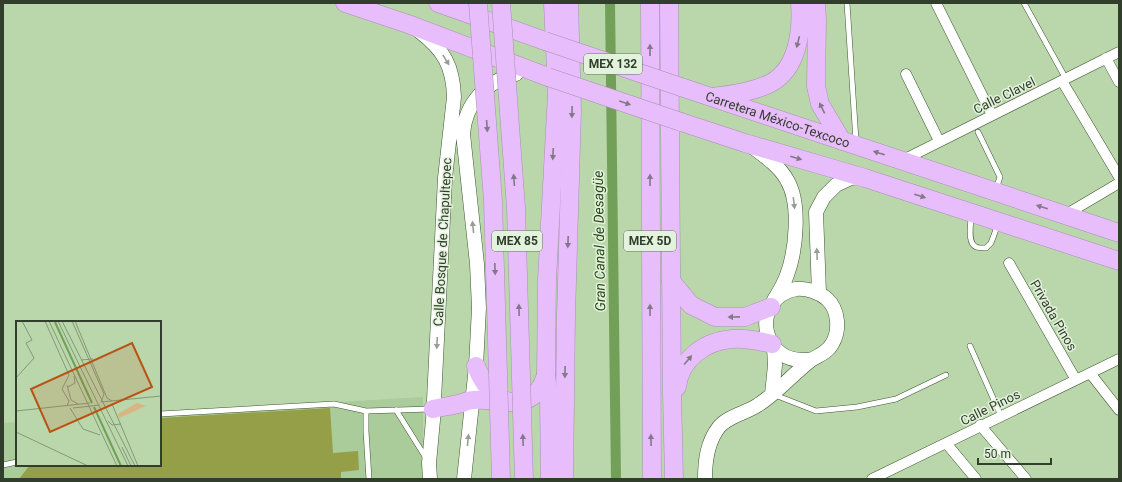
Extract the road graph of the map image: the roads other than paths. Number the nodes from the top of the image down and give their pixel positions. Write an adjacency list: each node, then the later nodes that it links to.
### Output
1 (344, 3): 15 (highway, MEX 132)
2 (438, 3): 14 (highway, Carretera México-Texcoco / MEX 132)
3 (478, 3): 14 (main road); 70 (highway, MEX 85, one-way to 70, bridge)
4 (501, 3): 71 (highway, MEX 85, one-way to 4, bridge)
5 (553, 3): 48 (highway, one-way to 48)
6 (569, 3): 73 (highway, one-way to 73)
7 (650, 3): 74 (highway, MEX 5D, one-way to 7)
8 (669, 3): 39 (highway)
9 (800, 3): 22 (highway, one-way to 22)
10 (816, 3): 27 (highway, one-way to 10)
11 (847, 3): 27 (lane)
12 (936, 3): 23 (street)
13 (1024, 3): 20 (lane)
14 (494, 23): 22 (highway, Carretera México-Texcoco / MEX 132, bridge)
15 (408, 24): 19 (highway, MEX 132); 55 (main road, Calle Bosque de Chapultepec, one-way to 55)
16 (1119, 52): 17 (street, Calle Clavel)
17 (1106, 58): 20 (street, Calle Clavel); 21 (street)
18 (906, 74): 25 (street)
19 (543, 75): 26 (highway, MEX 132, one-way to 26, bridge); 46 (main road, Calle Bosque de Chapultepec, one-way to 19)
20 (1064, 80): 23 (street, Calle Clavel); 30 (street)
21 (1119, 82)
22 (711, 98): 27 (highway, Carretera México-Texcoco)
23 (992, 115): 25 (street, Calle Clavel)
24 (978, 132): 32 (lane)
25 (939, 141): 28 (street, Calle Clavel)
26 (745, 143): 29 (highway, one-way to 29); 41 (main road, one-way to 41)
27 (849, 144): 28 (highway, Carretera México-Texcoco, one-way to 27)
28 (901, 161): 32 (highway, Carretera México-Texcoco)
29 (860, 177): 33 (highway, one-way to 33); 40 (main road, one-way to 29)
30 (1119, 177)
31 (1119, 183): 34 (street)
32 (995, 192): 34 (highway, Carretera México-Texcoco, one-way to 32)
33 (972, 213): 35 (highway); 35 (lane)
34 (1065, 214): 36 (highway, Carretera México-Texcoco)
35 (998, 222): 37 (highway)
36 (1119, 233)
37 (1114, 257)
38 (1009, 262): 50 (street, Privada Pinos)
39 (671, 282): 41 (highway, one-way to 39); 61 (highway)
40 (819, 293): 41 (main road); 44 (main road)
41 (771, 305): 42 (main road)
42 (773, 346): 44 (main road); 51 (main road); 61 (highway, one-way to 42)
43 (970, 346): 60 (lane)
44 (812, 359): 51 (main road)
45 (1119, 359): 47 (street, Calle Pinos)
46 (476, 366): 52 (main road, Calle Bosque de Chapultepec); 53 (highway)
47 (1091, 372): 50 (street, Calle Pinos); 54 (street); 57 (street)
48 (546, 375): 53 (highway); 72 (highway)
49 (946, 375): 51 (lane)
50 (1076, 380): 60 (street, Calle Pinos)
51 (772, 394): 76 (main road)
52 (472, 400): 53 (highway); 55 (highway); 69 (main road, Calle Bosque de Chapultepec, one-way to 52)
53 (512, 403)
54 (1119, 405)
55 (433, 409): 56 (lane); 65 (main road, Calle Bosque de Chapultepec)
56 (396, 410): 58 (lane); 65 (lane)
57 (1119, 410)
58 (366, 411): 59 (lane); 67 (lane)
59 (161, 414)
60 (1001, 416): 62 (street, Calle Pinos)
61 (674, 424): 75 (highway)
62 (980, 426): 63 (street, Calle Pinos); 79 (street)
63 (946, 443): 77 (street, Calle Pinos); 78 (street)
64 (16, 462): 66 (lane)
65 (429, 463): 68 (main road, Calle Bosque de Chapultepec)
66 (3, 464)
67 (369, 479)
68 (430, 479)
69 (464, 479)
70 (501, 479)
71 (524, 479)
72 (550, 479)
73 (564, 479)
74 (652, 479)
75 (674, 479)
76 (705, 479)
77 (872, 479)
78 (976, 479)
79 (1026, 479)

